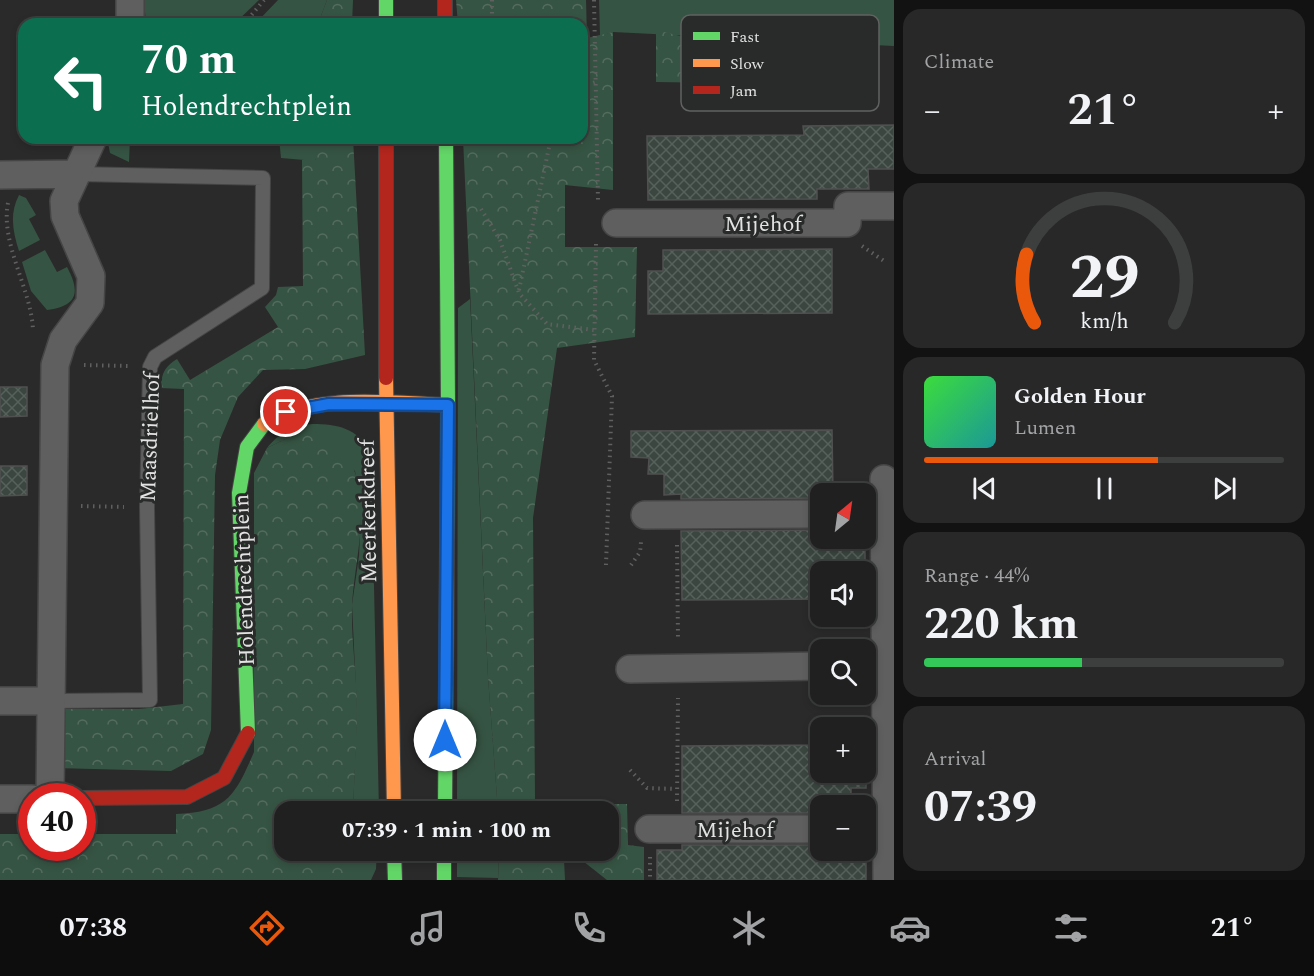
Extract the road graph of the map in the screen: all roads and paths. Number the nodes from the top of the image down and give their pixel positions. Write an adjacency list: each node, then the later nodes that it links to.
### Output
1 (130, 0): 7 (street)
2 (264, 0): 8 (path)
3 (386, 0): 9 (street)
4 (445, 0): 10 (street)
5 (492, 0): 11 (path)
6 (594, 0): 12 (path)
7 (130, 18)
8 (248, 18)
9 (386, 18)
10 (445, 18)
11 (492, 18)
12 (596, 82): 13 (path); 22 (path)
13 (588, 85)
14 (90, 144): 18 (street)
15 (386, 144): 28 (street, Meerkerkdreef)
16 (446, 144): 29 (street)
17 (550, 144): 23 (path)
18 (76, 174): 19 (street, Maasdrielhof); 26 (street); 27 (lane, Maasdrielhof)
19 (8, 176): 25 (path)
20 (475, 199): 23 (path)
21 (894, 206): 22 (street, Mijehof)
22 (607, 221): 24 (path)
23 (519, 292): 24 (path)
24 (594, 330): 37 (path)
25 (33, 333)
26 (55, 365): 27 (path); 31 (street)
27 (150, 367): 32 (lane, Maasdrielhof)
28 (386, 404): 29 (street, Holendrechtplein); 46 (street, Holendrechtplein); 49 (street, Meerkerkdreef)
29 (448, 405): 50 (street)
30 (884, 479): 33 (street)
31 (53, 506): 32 (path); 42 (street)
32 (147, 507): 42 (lane, Maasdrielhof)
33 (876, 513): 36 (street)
34 (810, 514): 35 (street)
35 (645, 515)
36 (890, 542): 38 (street)
37 (606, 565)
38 (877, 665): 53 (street)
39 (810, 666): 40 (street)
40 (630, 669)
41 (0, 701): 42 (street, Maasdrielhof)
42 (51, 701): 44 (street)
43 (630, 770): 45 (path)
44 (50, 783)
45 (676, 789)
46 (96, 798)
47 (0, 799): 48 (street)
48 (18, 799)
49 (394, 801)
50 (445, 801)
51 (649, 829): 52 (street, Mijehof)
52 (810, 829)
53 (882, 829): 58 (street)
54 (394, 861): 56 (street)
55 (444, 861): 57 (street)
56 (395, 880)
57 (444, 880)
58 (887, 880)

